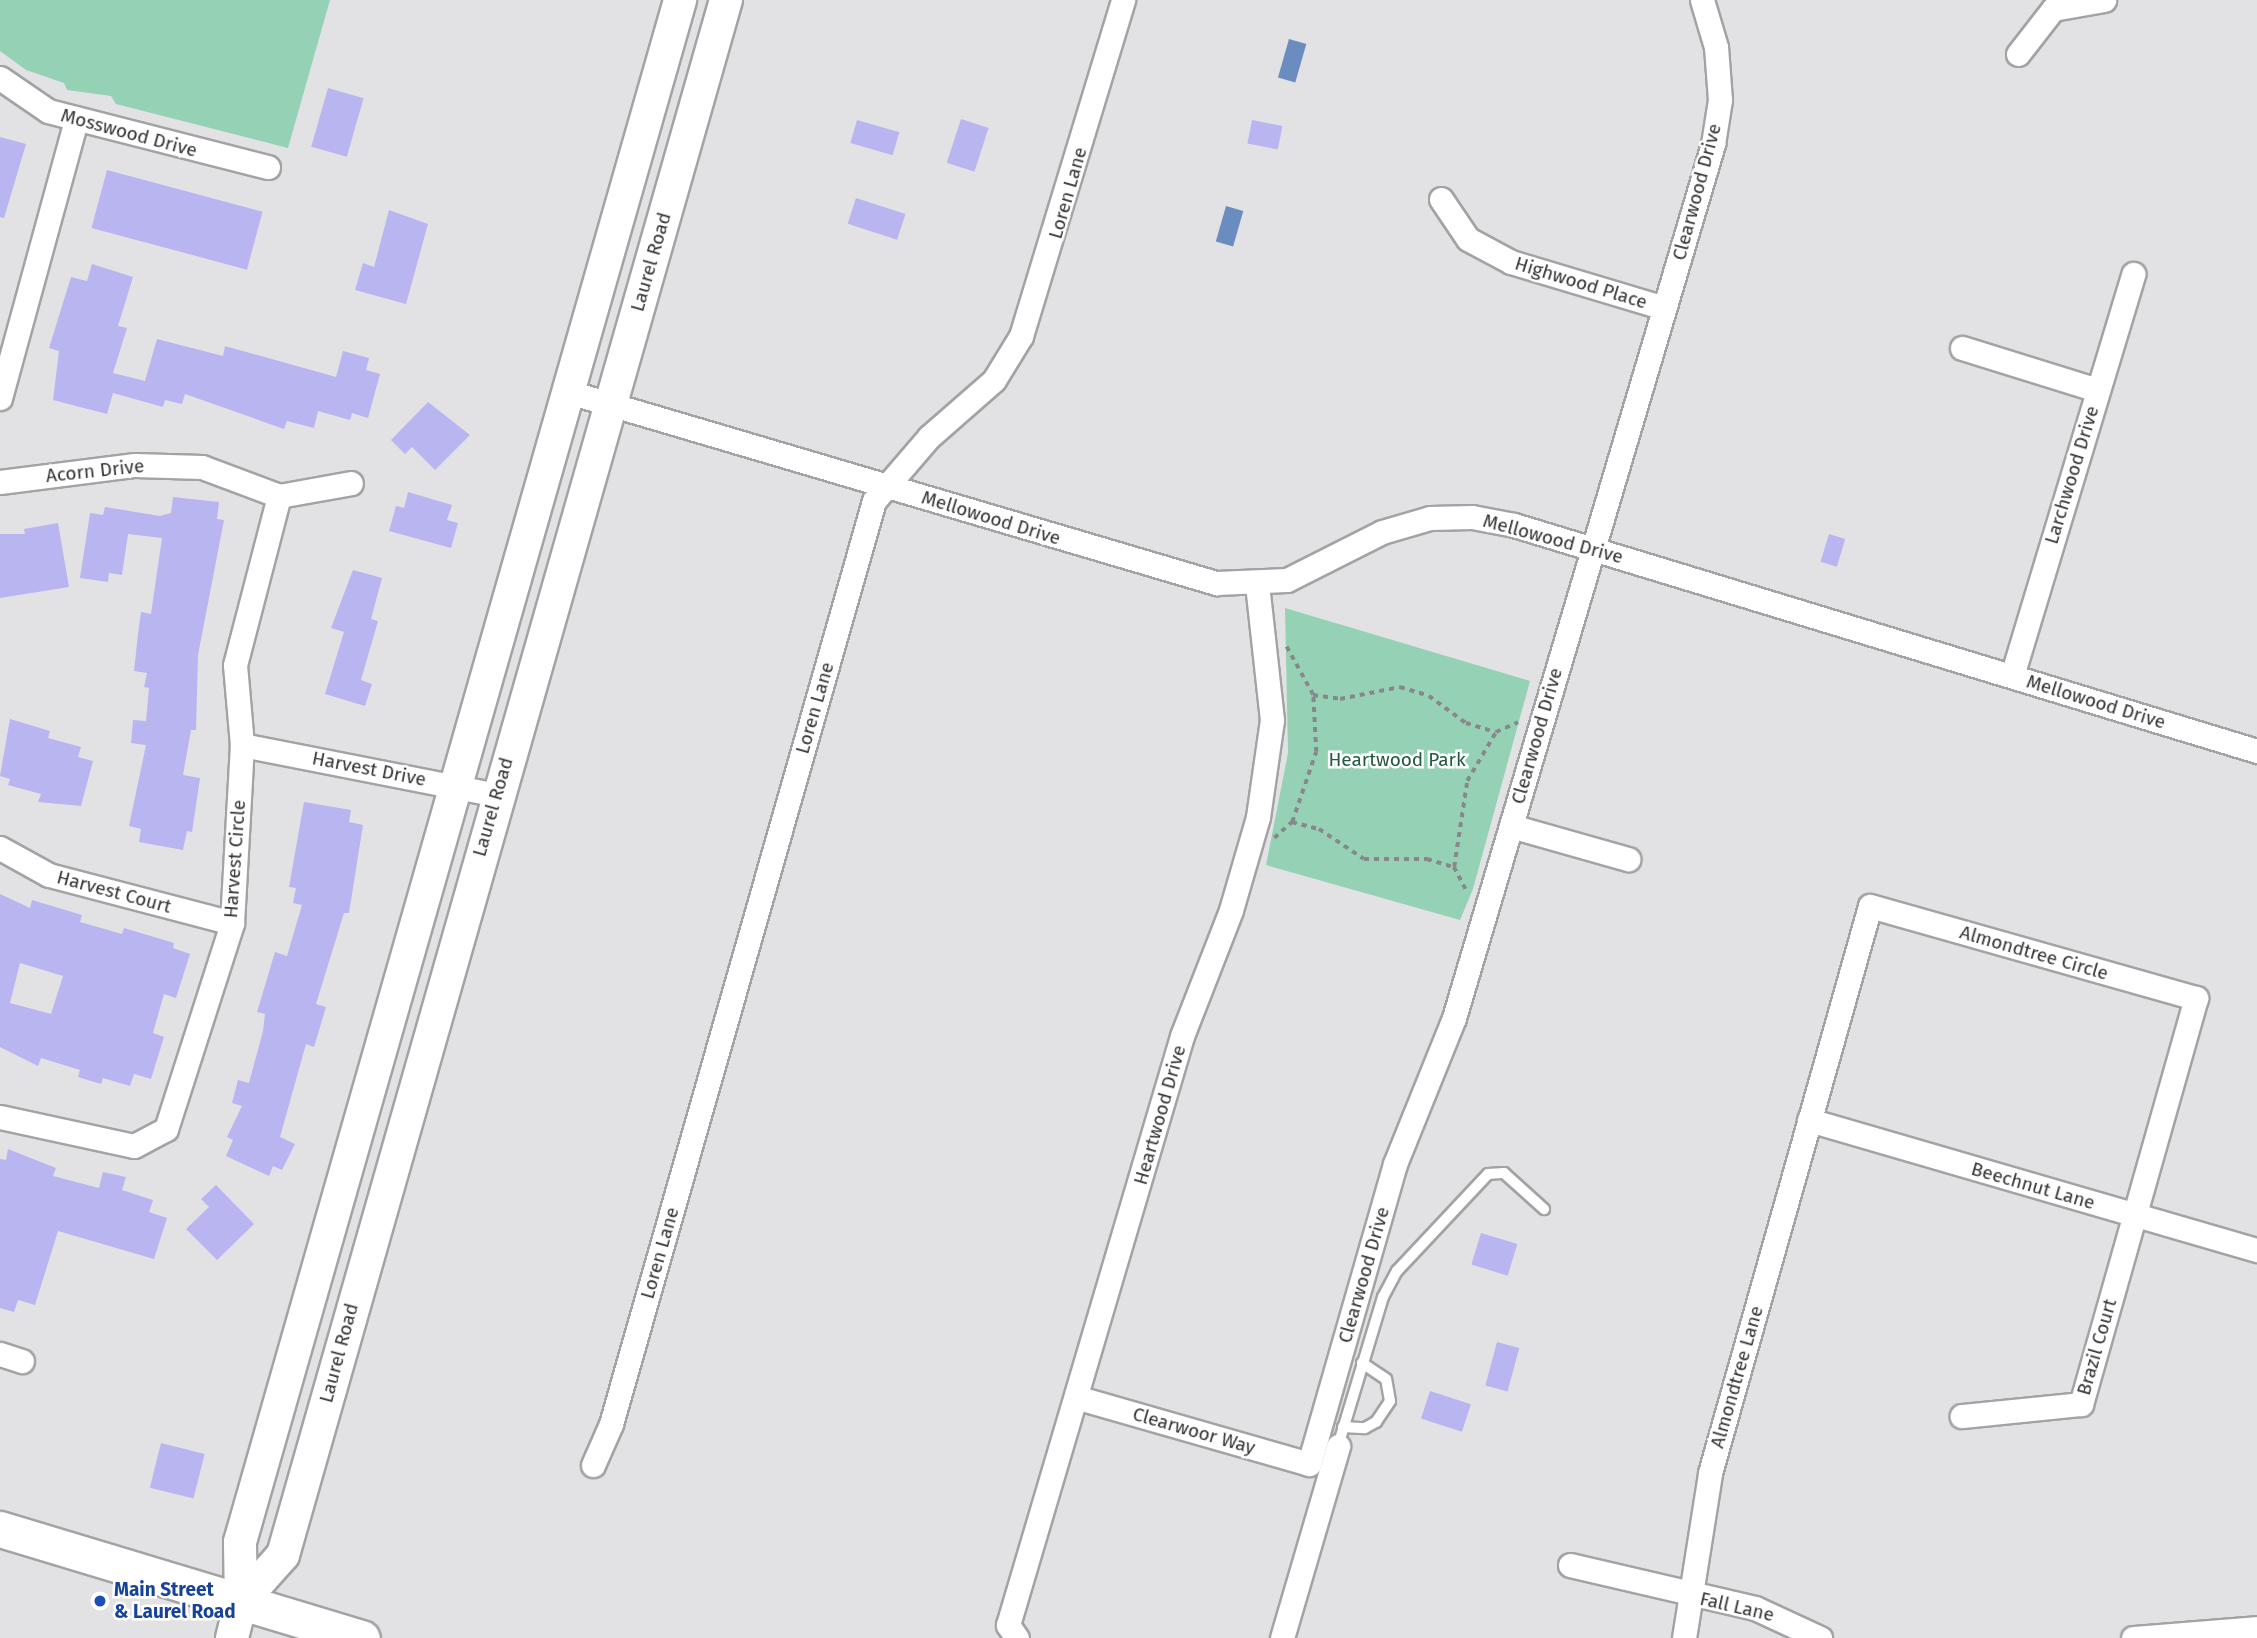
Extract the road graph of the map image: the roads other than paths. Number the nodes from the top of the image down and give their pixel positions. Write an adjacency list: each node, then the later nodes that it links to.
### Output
1 (680, 0): 17 (main road, Laurel Road)
2 (695, 0): 7 (main road)
3 (726, 0): 7 (main road, Laurel Road)
4 (1123, 0): 22 (street, Loren Lane)
5 (1702, 0): 14 (street, Clearwood Drive)
6 (2105, 0): 8 (street)
7 (711, 53): 19 (main road, Laurel Road)
8 (2018, 54)
9 (0, 78): 10 (street, Mosswood Drive)
10 (75, 120): 11 (street, Mosswood Drive); 18 (street)
11 (268, 167)
12 (1441, 199): 14 (street, Highwood Place)
13 (2133, 274): 16 (street, Larchwood Drive)
14 (1664, 308): 24 (street, Clearwood Drive)
15 (1962, 348): 16 (street)
16 (2098, 390): 26 (street, Larchwood Drive)
17 (569, 392): 19 (street, Mellowood Drive); 29 (main road, Laurel Road)
18 (0, 398)
19 (610, 403): 22 (street, Mellowood Drive); 30 (main road, Laurel Road)
20 (0, 481): 23 (street, Acorn Drive)
21 (351, 482): 23 (street)
22 (885, 485): 25 (street, Mellowood Drive); 45 (street, Loren Lane)
23 (279, 496): 27 (street, Harvest Circle)
24 (1592, 549): 25 (street, Mellowood Drive); 26 (street, Mellowood Drive); 31 (street, Clearwood Drive)
25 (1257, 585): 41 (street, Heartwood Drive)
26 (2012, 676): 28 (street, Mellowood Drive)
27 (242, 745): 29 (street, Harvest Drive); 34 (street, Harvest Circle)
28 (2257, 751)
29 (456, 786): 30 (street, Harvest Drive); 49 (main road, Laurel Road)
30 (496, 795): 49 (main road, Laurel Road)
31 (1511, 825): 33 (street); 44 (street, Clearwood Drive)
32 (0, 848): 34 (street, Harvest Court)
33 (1628, 859)
34 (232, 923): 35 (street, Harvest Circle)
35 (0, 1117)
36 (1809, 1120): 38 (street, Beechnut Lane); 38 (street, Almondtree Circle); 48 (street, Almondtree Lane)
37 (1545, 1209): 40 (lane)
38 (2134, 1215): 39 (street, Beechnut Lane); 42 (street, Brazil Court)
39 (2257, 1250)
40 (1362, 1363): 43 (lane); 43 (lane)
41 (1079, 1398): 44 (street, Clearwoor Way); 53 (street, Heartwood Drive)
42 (1962, 1416)
43 (1340, 1437): 54 (street)
44 (1309, 1464)
45 (593, 1465)
46 (0, 1529): 49 (main road)
47 (1570, 1565): 48 (street, Fall Lane)
48 (1690, 1596): 55 (street, Almondtree Lane); 56 (street, Fall Lane)
49 (241, 1602): 51 (main road, Laurel Road); 52 (main road)
50 (2257, 1628): 57 (street)
51 (232, 1638)
52 (362, 1638)
53 (1017, 1638)
54 (1282, 1638)
55 (1684, 1638)
56 (1820, 1638)
57 (2133, 1638)

